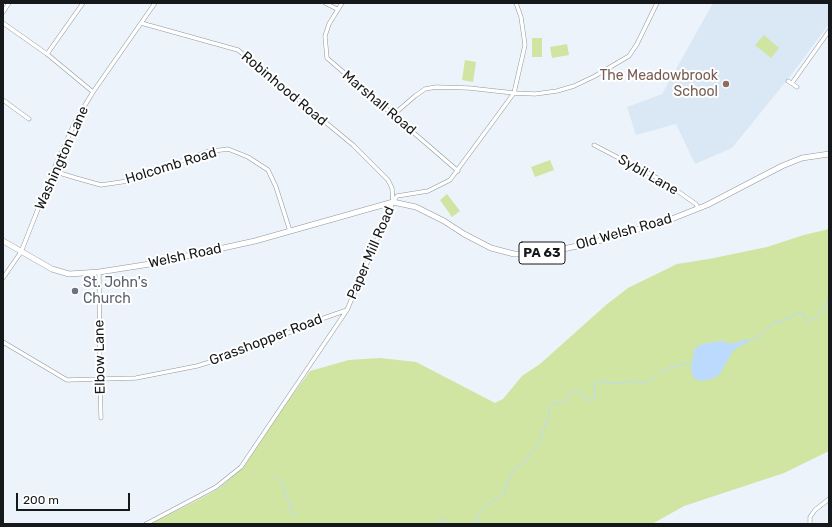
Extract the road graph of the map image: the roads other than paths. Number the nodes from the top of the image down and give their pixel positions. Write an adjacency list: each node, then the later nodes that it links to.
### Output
1 (9, 3): 9 (street)
2 (83, 3): 13 (street)
3 (155, 3): 10 (street, Washington Lane)
4 (325, 3): 8 (street)
5 (342, 3): 8 (street, Marshall Road)
6 (516, 3): 18 (street)
7 (657, 3): 18 (street)
8 (337, 10): 20 (street, Marshall Road)
9 (3, 12)
10 (141, 23): 17 (street, Washington Lane); 26 (street, Robinhood Road)
11 (3, 24): 13 (street)
12 (829, 31): 15 (street)
13 (46, 54): 17 (street)
14 (788, 80): 15 (street)
15 (792, 83): 16 (street)
16 (797, 87)
17 (93, 92): 24 (street, Washington Lane)
18 (514, 93): 20 (street); 25 (street, Paper Mill Road)
19 (3, 100): 21 (street)
20 (393, 115): 25 (street, Marshall Road)
21 (29, 119)
22 (594, 145): 27 (street, Sybil Lane)
23 (829, 154): 27 (main road, Old Welsh Road / PA 63)
24 (53, 170): 28 (street, Holcomb Road); 31 (street, Washington Lane)
25 (458, 171): 26 (street, Paper Mill Road)
26 (393, 202): 27 (main road, Old Welsh Road / PA 63); 28 (main road, Old Welsh Road / PA 63); 34 (street, Paper Mill Road)
27 (698, 208)
28 (290, 231): 29 (main road, Old Welsh Road / PA 63)
29 (255, 241): 32 (main road, Welsh Road / PA 63)
30 (3, 242): 31 (main road, Welsh Road / PA 63)
31 (21, 252): 32 (main road, Welsh Road / PA 63); 33 (street, Washington Lane)
32 (99, 272): 36 (street, Elbow Lane)
33 (3, 278)
34 (347, 310): 36 (street, Grasshopper Road); 39 (street, Paper Mill Road)
35 (3, 342): 36 (street, Grasshopper Road)
36 (100, 380): 37 (street, Elbow Lane)
37 (102, 418)
38 (829, 499): 40 (street)
39 (146, 524)
40 (810, 524)

